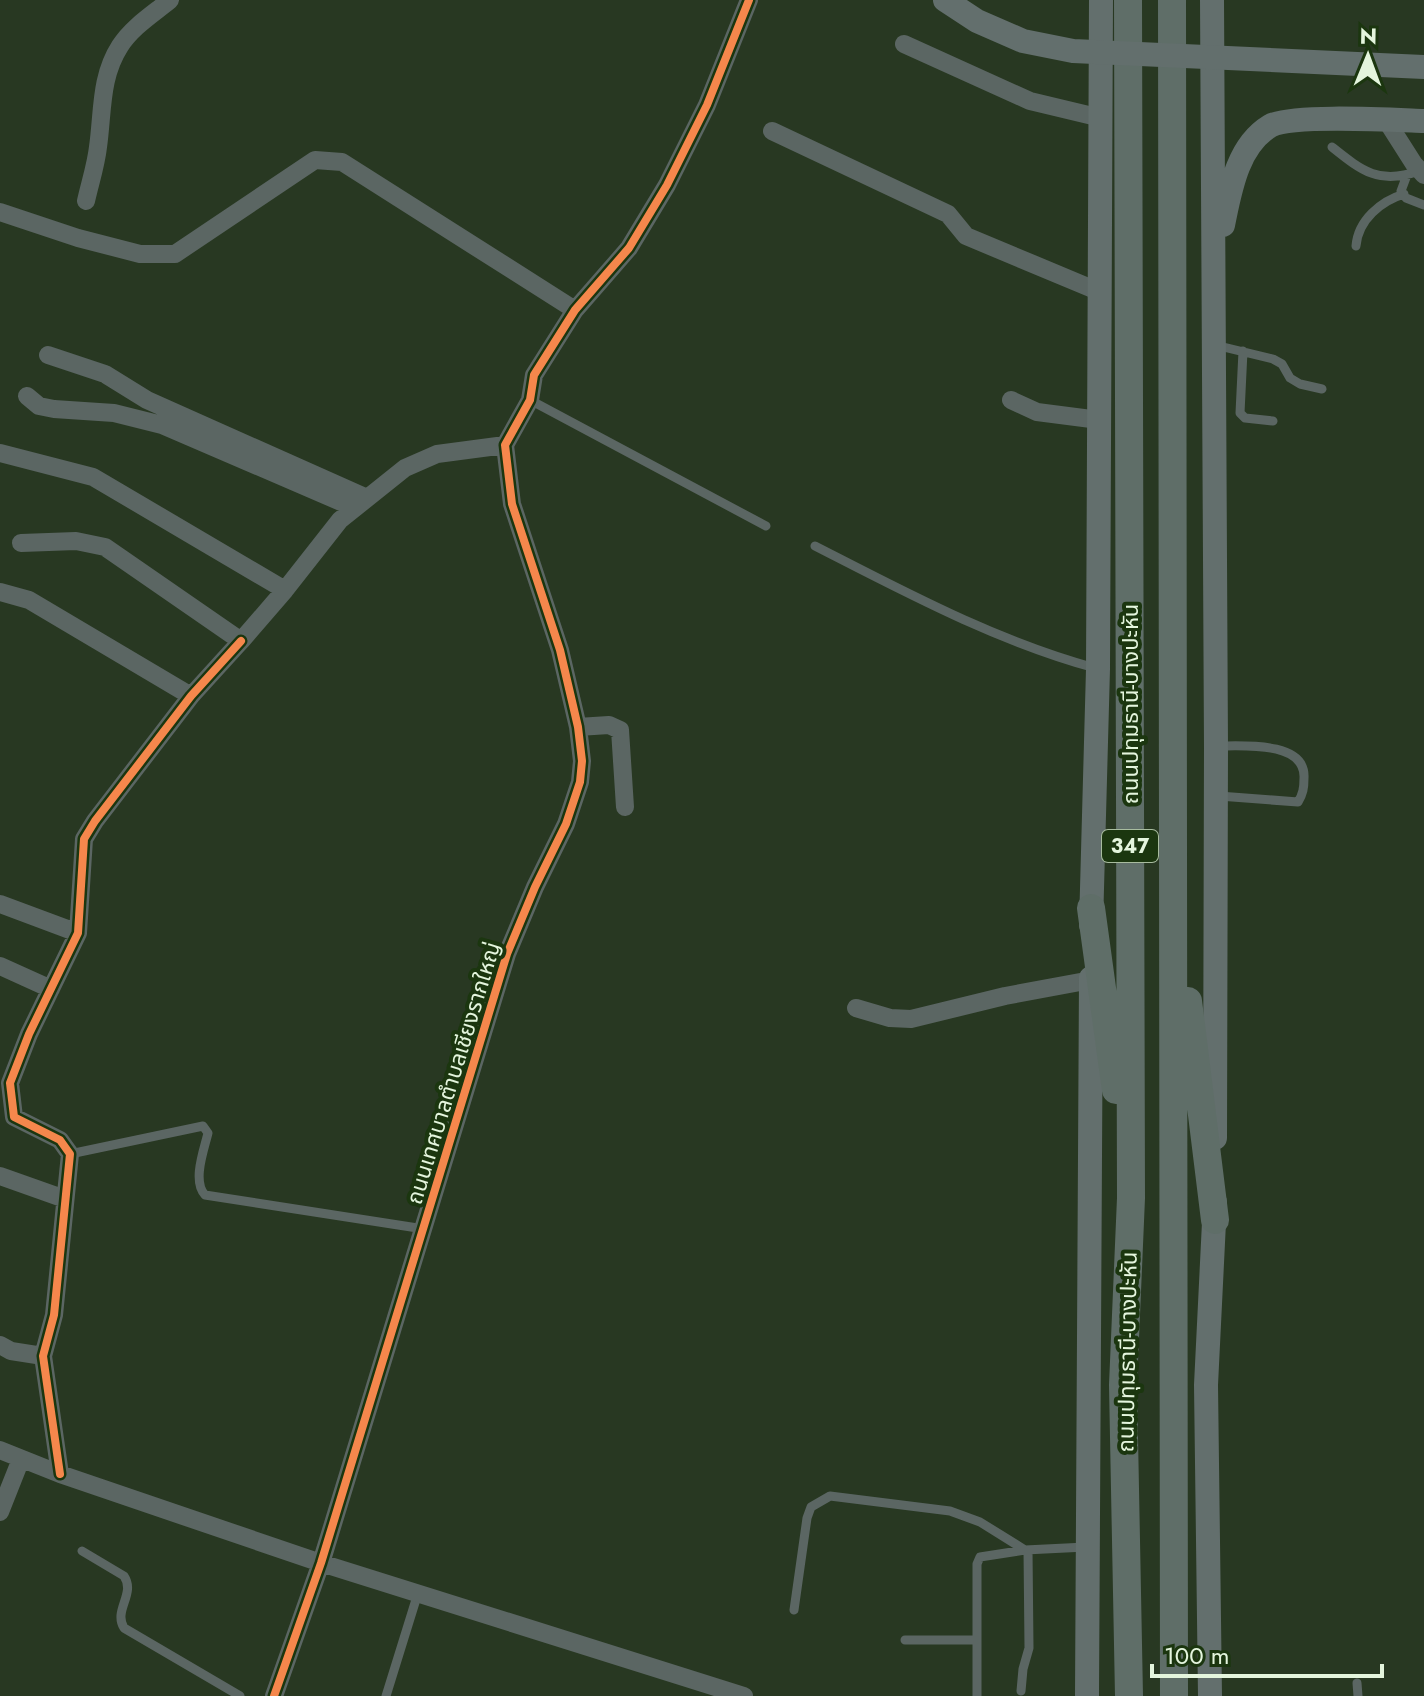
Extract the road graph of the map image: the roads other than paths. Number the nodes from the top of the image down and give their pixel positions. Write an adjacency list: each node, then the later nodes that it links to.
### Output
1 (170, 0): 17 (street)
2 (749, 0): 23 (street)
3 (945, 0): 9 (main road, bridge)
4 (1101, 0): 10 (main road, 347)
5 (1128, 0): 59 (main road, ถนนปทุมธานี-บางปะหัน / 347)
6 (1172, 0): 48 (main road, ถนนปทุมธานี-บางปะหัน / 347)
7 (1212, 0): 21 (main road)
8 (904, 44): 10 (street)
9 (1424, 67)
10 (1101, 118): 22 (main road, 347)
11 (1386, 120): 12 (main road); 15 (street); 21 (main road)
12 (1424, 121)
13 (772, 131): 22 (street)
14 (1332, 147): 15 (lane)
15 (1417, 174): 16 (lane)
16 (1404, 194): 18 (lane); 20 (lane)
17 (86, 201)
18 (1424, 205)
19 (0, 212): 23 (street)
20 (1356, 246)
21 (1214, 286): 24 (main road)
22 (1100, 292): 31 (main road, 347)
23 (575, 310): 29 (street)
24 (1215, 345): 25 (lane); 45 (main road)
25 (1243, 351): 27 (lane); 32 (lane)
26 (48, 355): 35 (street)
27 (1322, 389)
28 (27, 396): 35 (street)
29 (530, 400): 33 (street); 36 (lane)
30 (1011, 400): 31 (street)
31 (1099, 420): 42 (main road, 347)
32 (1273, 421)
33 (505, 445): 35 (street); 44 (street, ถนนเทศบาลตำบลเชียงรากใหญ่)
34 (0, 453): 39 (street)
35 (361, 503): 39 (street)
36 (766, 526)
37 (21, 543): 41 (street)
38 (815, 546): 42 (lane)
39 (285, 590): 41 (street)
40 (0, 592): 43 (street)
41 (241, 641): 43 (street)
42 (1098, 669): 50 (main road, 347)
43 (191, 696): 51 (street)
44 (578, 727): 47 (street); 62 (street, ถนนเทศบาลตำบลเชียงรากใหญ่)
45 (1216, 746): 46 (main road); 46 (lane)
46 (1216, 796): 61 (main road)
47 (625, 807)
48 (1173, 881): 61 (main road); 80 (main road, ถนนปทุมธานี-บางปะหัน / 347)
49 (0, 904): 51 (street)
50 (1091, 908): 53 (main road, 347); 59 (main road)
51 (78, 933): 54 (street)
52 (0, 966): 54 (street)
53 (1091, 980): 55 (street); 69 (main road, 347)
54 (51, 989): 56 (street)
55 (856, 1008)
56 (5, 1081): 57 (street)
57 (70, 1154): 60 (street); 62 (lane)
58 (0, 1176): 60 (street)
59 (1131, 1198): 82 (main road, ถนนปทุมธานี-บางปะหัน / 347)
60 (65, 1199): 64 (street)
61 (1215, 1220): 81 (main road)
62 (424, 1229): 72 (street, ถนนเทศบาลตำบลเชียงรากใหญ่)
63 (0, 1345): 64 (street)
64 (43, 1356): 67 (street)
65 (0, 1450): 66 (street)
66 (21, 1459): 67 (street); 68 (street)
67 (60, 1474): 72 (street)
68 (0, 1512)
69 (1086, 1547): 70 (lane); 79 (main road, 347)
70 (1027, 1550): 74 (lane); 76 (lane); 78 (lane)
71 (82, 1551): 83 (lane)
72 (321, 1563): 73 (street); 84 (street, ถนนเทศบาลตำบลเชียงรากใหญ่)
73 (418, 1593): 85 (lane); 86 (street)
74 (794, 1610)
75 (905, 1640): 76 (lane)
76 (977, 1640): 87 (lane)
77 (1357, 1683): 88 (lane)
78 (1021, 1691)
79 (1087, 1692)
80 (1174, 1692)
81 (1210, 1692)
82 (1129, 1694)
83 (240, 1696)
84 (274, 1696)
85 (386, 1696)
86 (744, 1696)
87 (977, 1696)
88 (1358, 1696)

